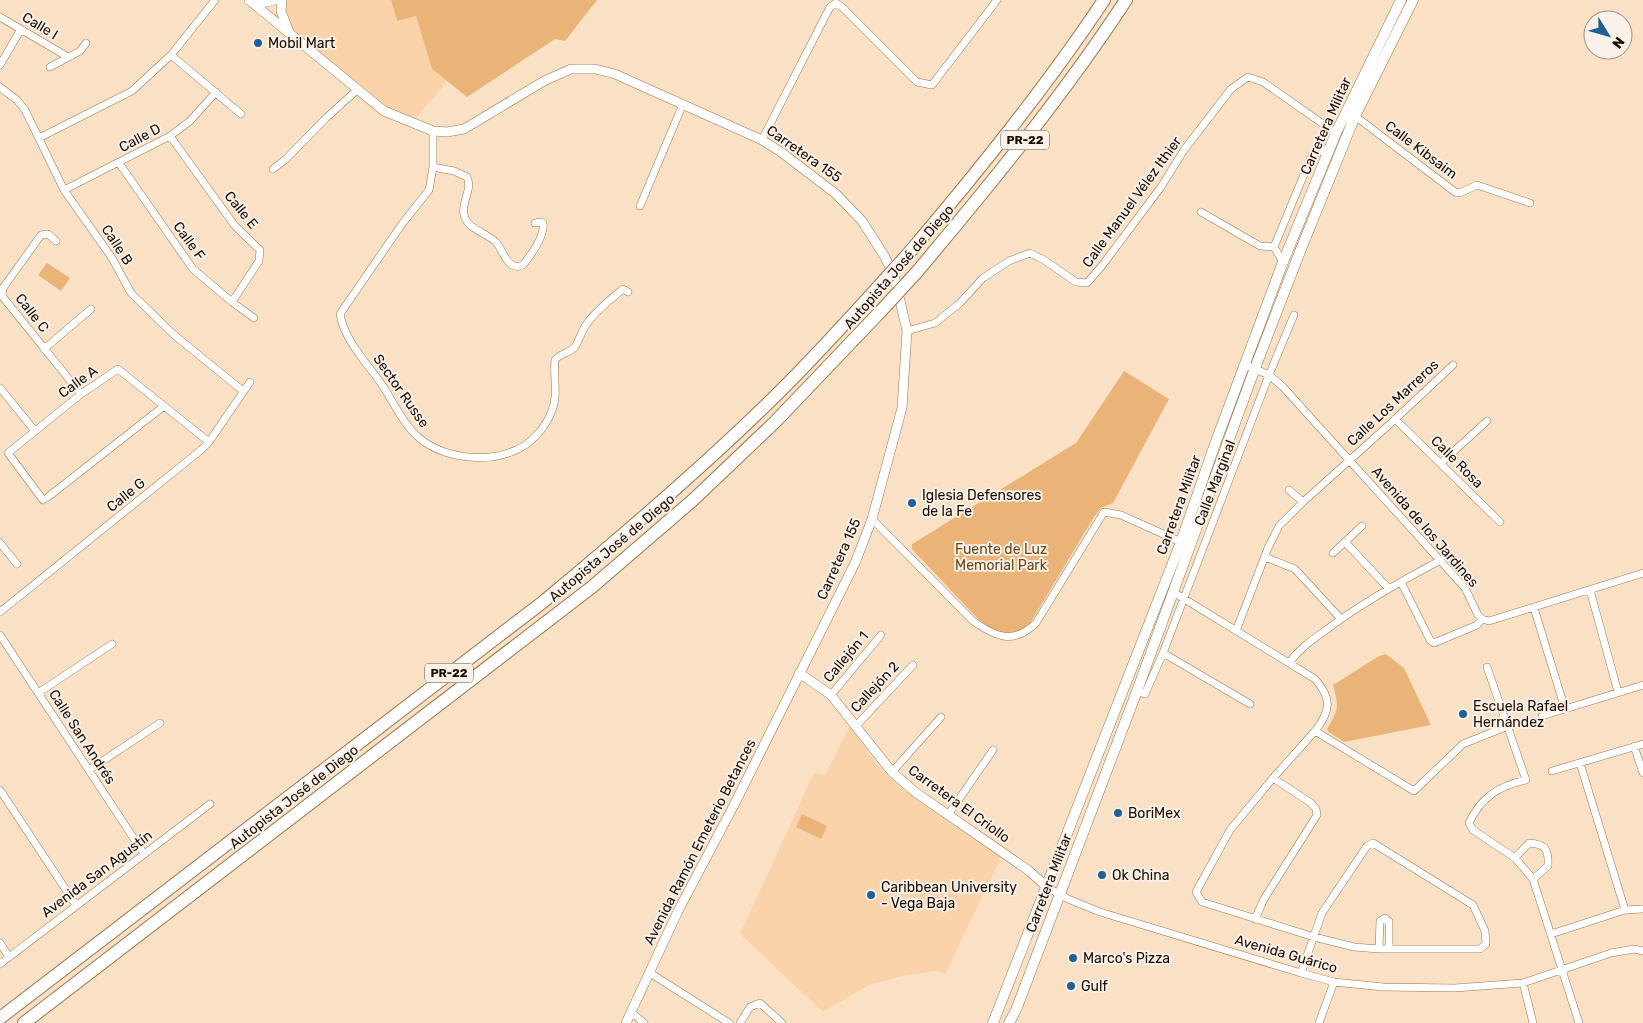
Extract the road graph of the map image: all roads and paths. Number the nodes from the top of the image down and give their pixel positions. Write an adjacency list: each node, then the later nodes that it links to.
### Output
1 (215, 0): 15 (street)
2 (250, 0): 3 (street); 10 (street, Carretera 155)
3 (278, 0): 10 (street); 13 (street)
4 (997, 0): 9 (street)
5 (1104, 0): 142 (highway, Autopista José de Diego / PR-22, bridge)
6 (1126, 0): 143 (highway, Autopista José de Diego / PR-22, bridge)
7 (1401, 0): 26 (main road, Carretera Militar)
8 (1413, 0): 24 (main road, Carretera Militar)
9 (837, 1): 29 (street)
10 (269, 16): 13 (street, Carretera 155)
11 (0, 17): 12 (street, Calle I)
12 (20, 29): 16 (street, Calle I); 17 (street)
13 (290, 34): 20 (street, Carretera 155)
14 (86, 43): 16 (street)
15 (171, 55): 21 (street); 28 (street)
16 (68, 57): 18 (street)
17 (0, 64)
18 (50, 67)
19 (0, 87): 28 (street, Calle B)
20 (358, 90): 25 (street, Carretera 155); 33 (street)
21 (216, 92): 23 (street); 27 (street, Calle D)
22 (683, 104): 25 (street, Carretera 155); 29 (street, Carretera 155); 36 (street)
23 (241, 114)
24 (1355, 116): 35 (street, Calle Kibsaim); 50 (main road, Carretera Militar)
25 (433, 131): 32 (street, Sector Russe)
26 (1336, 133): 30 (main road, Carretera Militar); 47 (street, Calle Manuel Vélez Ithier)
27 (170, 136): 31 (street, Calle D); 43 (street, Calle E)
28 (39, 138): 34 (street, Calle B)
29 (762, 140): 47 (street, Carretera 155)
30 (1331, 146): 40 (street); 41 (main road, Carretera Militar)
31 (119, 163): 34 (street, Calle D); 43 (street, Calle F)
32 (433, 167): 38 (street); 42 (street, Sector Russe)
33 (273, 169)
34 (64, 190): 54 (street, Calle B)
35 (1530, 203)
36 (640, 206)
37 (1201, 212): 40 (street)
38 (535, 222)
39 (56, 241): 48 (street, Calle C)
40 (1274, 247): 41 (street)
41 (1283, 262): 50 (main road, Carretera Militar)
42 (628, 292)
43 (232, 302): 46 (street, Calle F)
44 (91, 310): 48 (street)
45 (1294, 315): 51 (street, Calle Marginal)
46 (254, 318)
47 (907, 331): 65 (street, Carretera 155)
48 (44, 349): 55 (street, Calle C)
49 (1453, 365): 57 (street, Calle Los Marreros)
50 (1250, 367): 51 (street, Avenida de los Jardines); 68 (main road, Carretera Militar); 79 (main road, Carretera Militar)
51 (1269, 375): 61 (street, Avenida de los Jardines); 80 (street, Calle Marginal)
52 (250, 382): 54 (street, Calle G)
53 (0, 388): 59 (street)
54 (242, 392): 60 (street, Calle G)
55 (82, 394): 56 (street, Calle A); 59 (street, Calle A)
56 (164, 406): 59 (street, Calle A); 60 (street, Calle A)
57 (1395, 419): 61 (street, Calle Los Marreros); 62 (street, Calle Rosa)
58 (1487, 421): 62 (street)
59 (35, 431)
60 (209, 442): 82 (street, Calle G)
61 (1349, 460): 64 (street, Calle Los Marreros); 73 (street, Avenida de los Jardines)
62 (1441, 463): 66 (street, Calle Rosa)
63 (1289, 490): 64 (street)
64 (1303, 502): 72 (street, Calle Los Marreros)
65 (872, 519): 68 (street); 93 (street, Carretera 155)
66 (1500, 522)
67 (1362, 526): 69 (street)
68 (1181, 542): 122 (main road, Carretera Militar)
69 (1345, 542): 71 (street); 77 (street)
70 (0, 543): 74 (street)
71 (1333, 552)
72 (1266, 557): 83 (street); 85 (street, Calle Los Marreros)
73 (1441, 560): 76 (street); 84 (street, Avenida de los Jardines)
74 (17, 564)
75 (1642, 576): 78 (street)
76 (1401, 582): 77 (street); 84 (street)
77 (1388, 588): 83 (street)
78 (1590, 590): 81 (street); 96 (street)
79 (1173, 592): 80 (street); 95 (main road, Carretera Militar)
80 (1185, 599): 85 (street); 89 (street, Calle Marginal)
81 (1534, 608): 84 (street); 100 (street)
82 (0, 612)
83 (1341, 619): 90 (street)
84 (1482, 620)
85 (1236, 630): 90 (street)
86 (0, 635): 97 (street, Calle San Andrés)
87 (880, 635): 98 (street, Callejón 1)
88 (112, 644): 97 (street)
89 (1163, 654): 95 (street, Calle Marginal); 99 (street)
90 (1289, 663): 106 (street)
91 (913, 665): 104 (street, Callejón 2)
92 (1487, 667): 105 (street)
93 (799, 673): 98 (street, Carretera El Criollo); 137 (street, Avenida Ramón Emeterio Betances)
94 (1643, 685): 96 (street)
95 (1136, 691): 123 (main road, Carretera Militar)
96 (1618, 692): 100 (street)
97 (38, 693): 111 (street, Calle San Andrés)
98 (831, 695): 104 (street, Carretera El Criollo)
99 (1250, 704)
100 (1565, 709): 101 (street)
101 (1542, 716)
102 (941, 717): 113 (street)
103 (160, 723): 111 (street)
104 (856, 726): 113 (street, Carretera El Criollo)
105 (1508, 726): 106 (street); 120 (street)
106 (1315, 731): 115 (street)
107 (1643, 744): 108 (street)
108 (1634, 746): 110 (street); 114 (street)
109 (993, 750): 118 (street)
110 (1580, 763): 112 (street); 126 (street)
111 (89, 770): 119 (street, Calle San Andrés)
112 (1552, 771)
113 (892, 772): 118 (street, Carretera El Criollo)
114 (1643, 773)
115 (1273, 778): 127 (street); 127 (street)
116 (0, 790): 124 (street)
117 (210, 804): 119 (street, Avenida San Agustín)
118 (948, 815): 122 (street, Carretera El Criollo)
119 (144, 854): 124 (street, Avenida San Agustín)
120 (1515, 858): 121 (street); 121 (street)
121 (1533, 879): 128 (street)
122 (1047, 887): 123 (street, Avenida Guárico); 149 (main road, Carretera Militar)
123 (1059, 894): 138 (street, Avenida Guárico); 150 (main road, Carretera Militar)
124 (76, 905): 134 (street, Avenida San Agustín)
125 (1643, 909): 126 (street)
126 (1625, 910): 128 (street)
127 (1255, 919): 129 (street)
128 (1551, 934): 136 (street)
129 (1314, 938): 131 (street); 132 (street); 138 (street)
130 (0, 943): 134 (street)
131 (1379, 949): 132 (street); 132 (street)
132 (1389, 949)
133 (1643, 951): 136 (street, Avenida Guárico)
134 (10, 957): 135 (street, Avenida San Agustín)
135 (0, 964)
136 (1563, 970): 140 (street, Avenida Guárico); 153 (street)
137 (650, 973): 141 (street, Avenida Ramón Emeterio Betances); 146 (street)
138 (1301, 973): 139 (street, Avenida Guárico)
139 (1334, 982): 140 (street, Avenida Guárico); 151 (street)
140 (1523, 983): 152 (street)
141 (631, 1012): 144 (street, Avenida Ramón Emeterio Betances); 145 (street)
142 (0, 1018)
143 (24, 1023)
144 (626, 1023)
145 (644, 1023)
146 (729, 1023)
147 (740, 1023): 148 (street)
148 (782, 1023)
149 (992, 1023)
150 (1010, 1023)
151 (1319, 1023)
152 (1533, 1023)
153 (1579, 1023)

